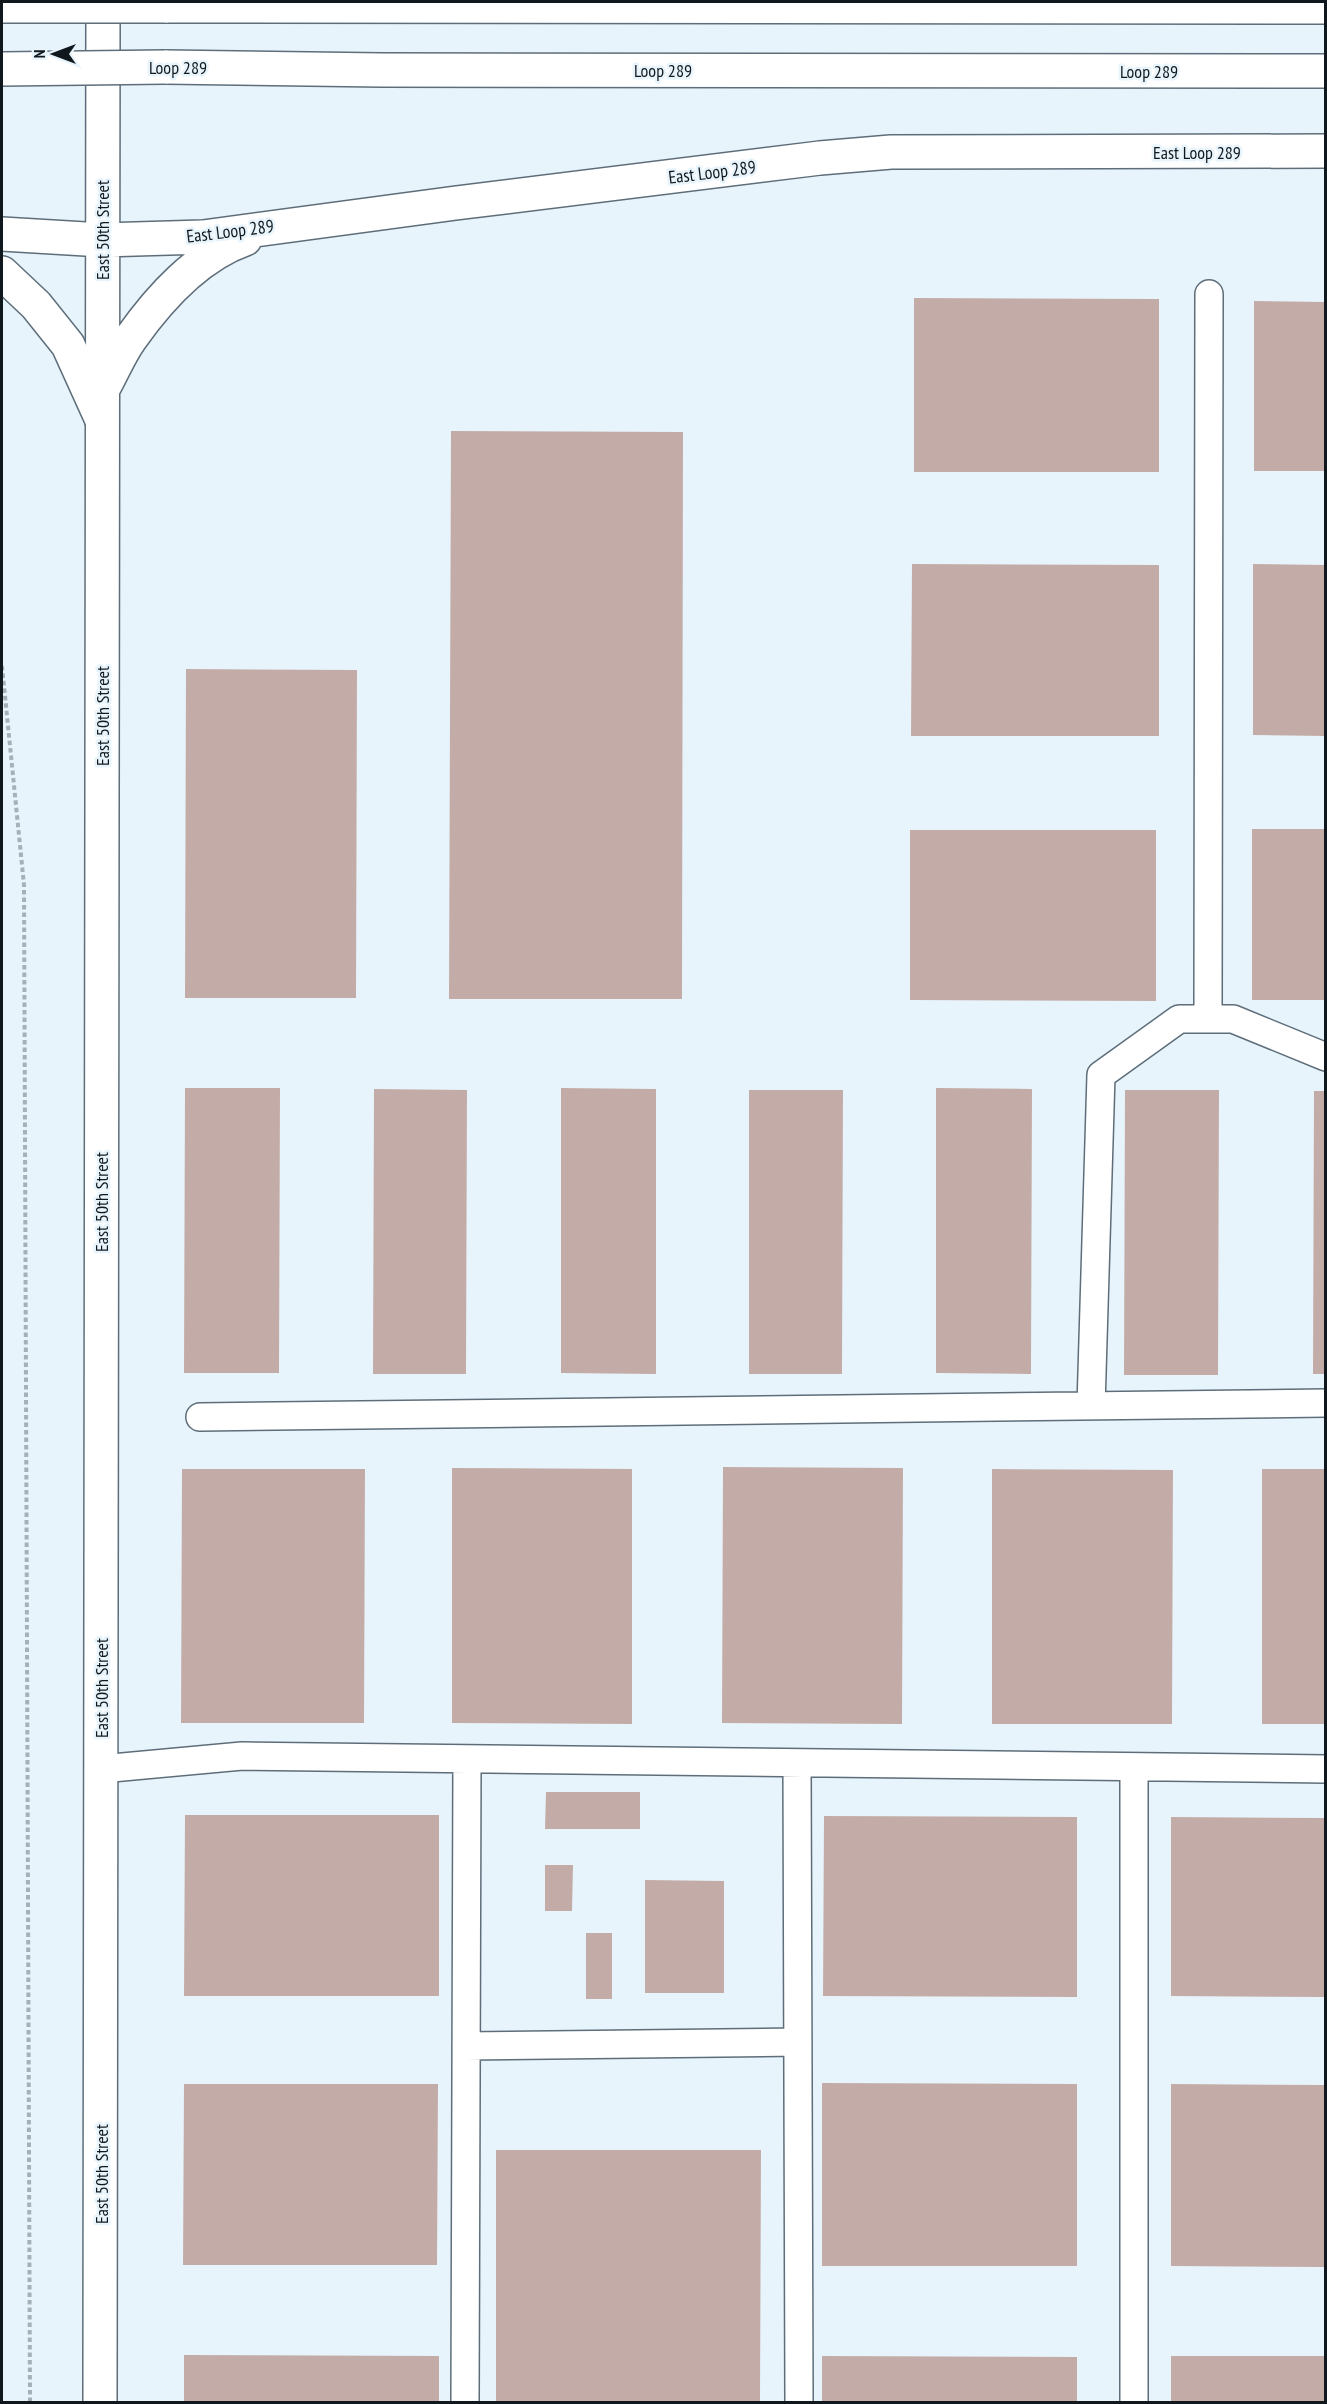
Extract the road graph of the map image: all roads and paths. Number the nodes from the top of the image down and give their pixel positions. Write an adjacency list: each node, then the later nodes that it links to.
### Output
1 (103, 2): 9 (main road, East 50th Street)
2 (2, 6): 3 (main road, bridge)
3 (1326, 7)
4 (2, 69): 5 (main road, Loop 289, bridge)
5 (1326, 71)
6 (1326, 151): 7 (main road, East Loop 289)
7 (282, 225): 9 (main road, East Loop 289); 12 (main road)
8 (2, 234): 9 (main road, East Loop 289)
9 (102, 240): 12 (main road, East 50th Street)
10 (2, 273): 12 (main road)
11 (1209, 294): 14 (lane)
12 (102, 406): 22 (main road, East 50th Street)
13 (2, 666): 26 (path)
14 (1208, 1019): 15 (lane); 17 (lane)
15 (1326, 1057)
16 (1326, 1403): 17 (lane)
17 (1091, 1406): 18 (lane)
18 (200, 1417)
19 (467, 1759): 20 (lane); 22 (lane); 25 (lane)
20 (797, 1763): 21 (lane); 24 (lane)
21 (1134, 1767): 23 (lane); 30 (lane)
22 (101, 1769): 27 (main road, East 50th Street)
23 (1326, 1769)
24 (798, 2042): 25 (lane); 29 (lane)
25 (466, 2046): 28 (lane)
26 (30, 2403)
27 (100, 2403)
28 (465, 2403)
29 (799, 2403)
30 (1134, 2403)

